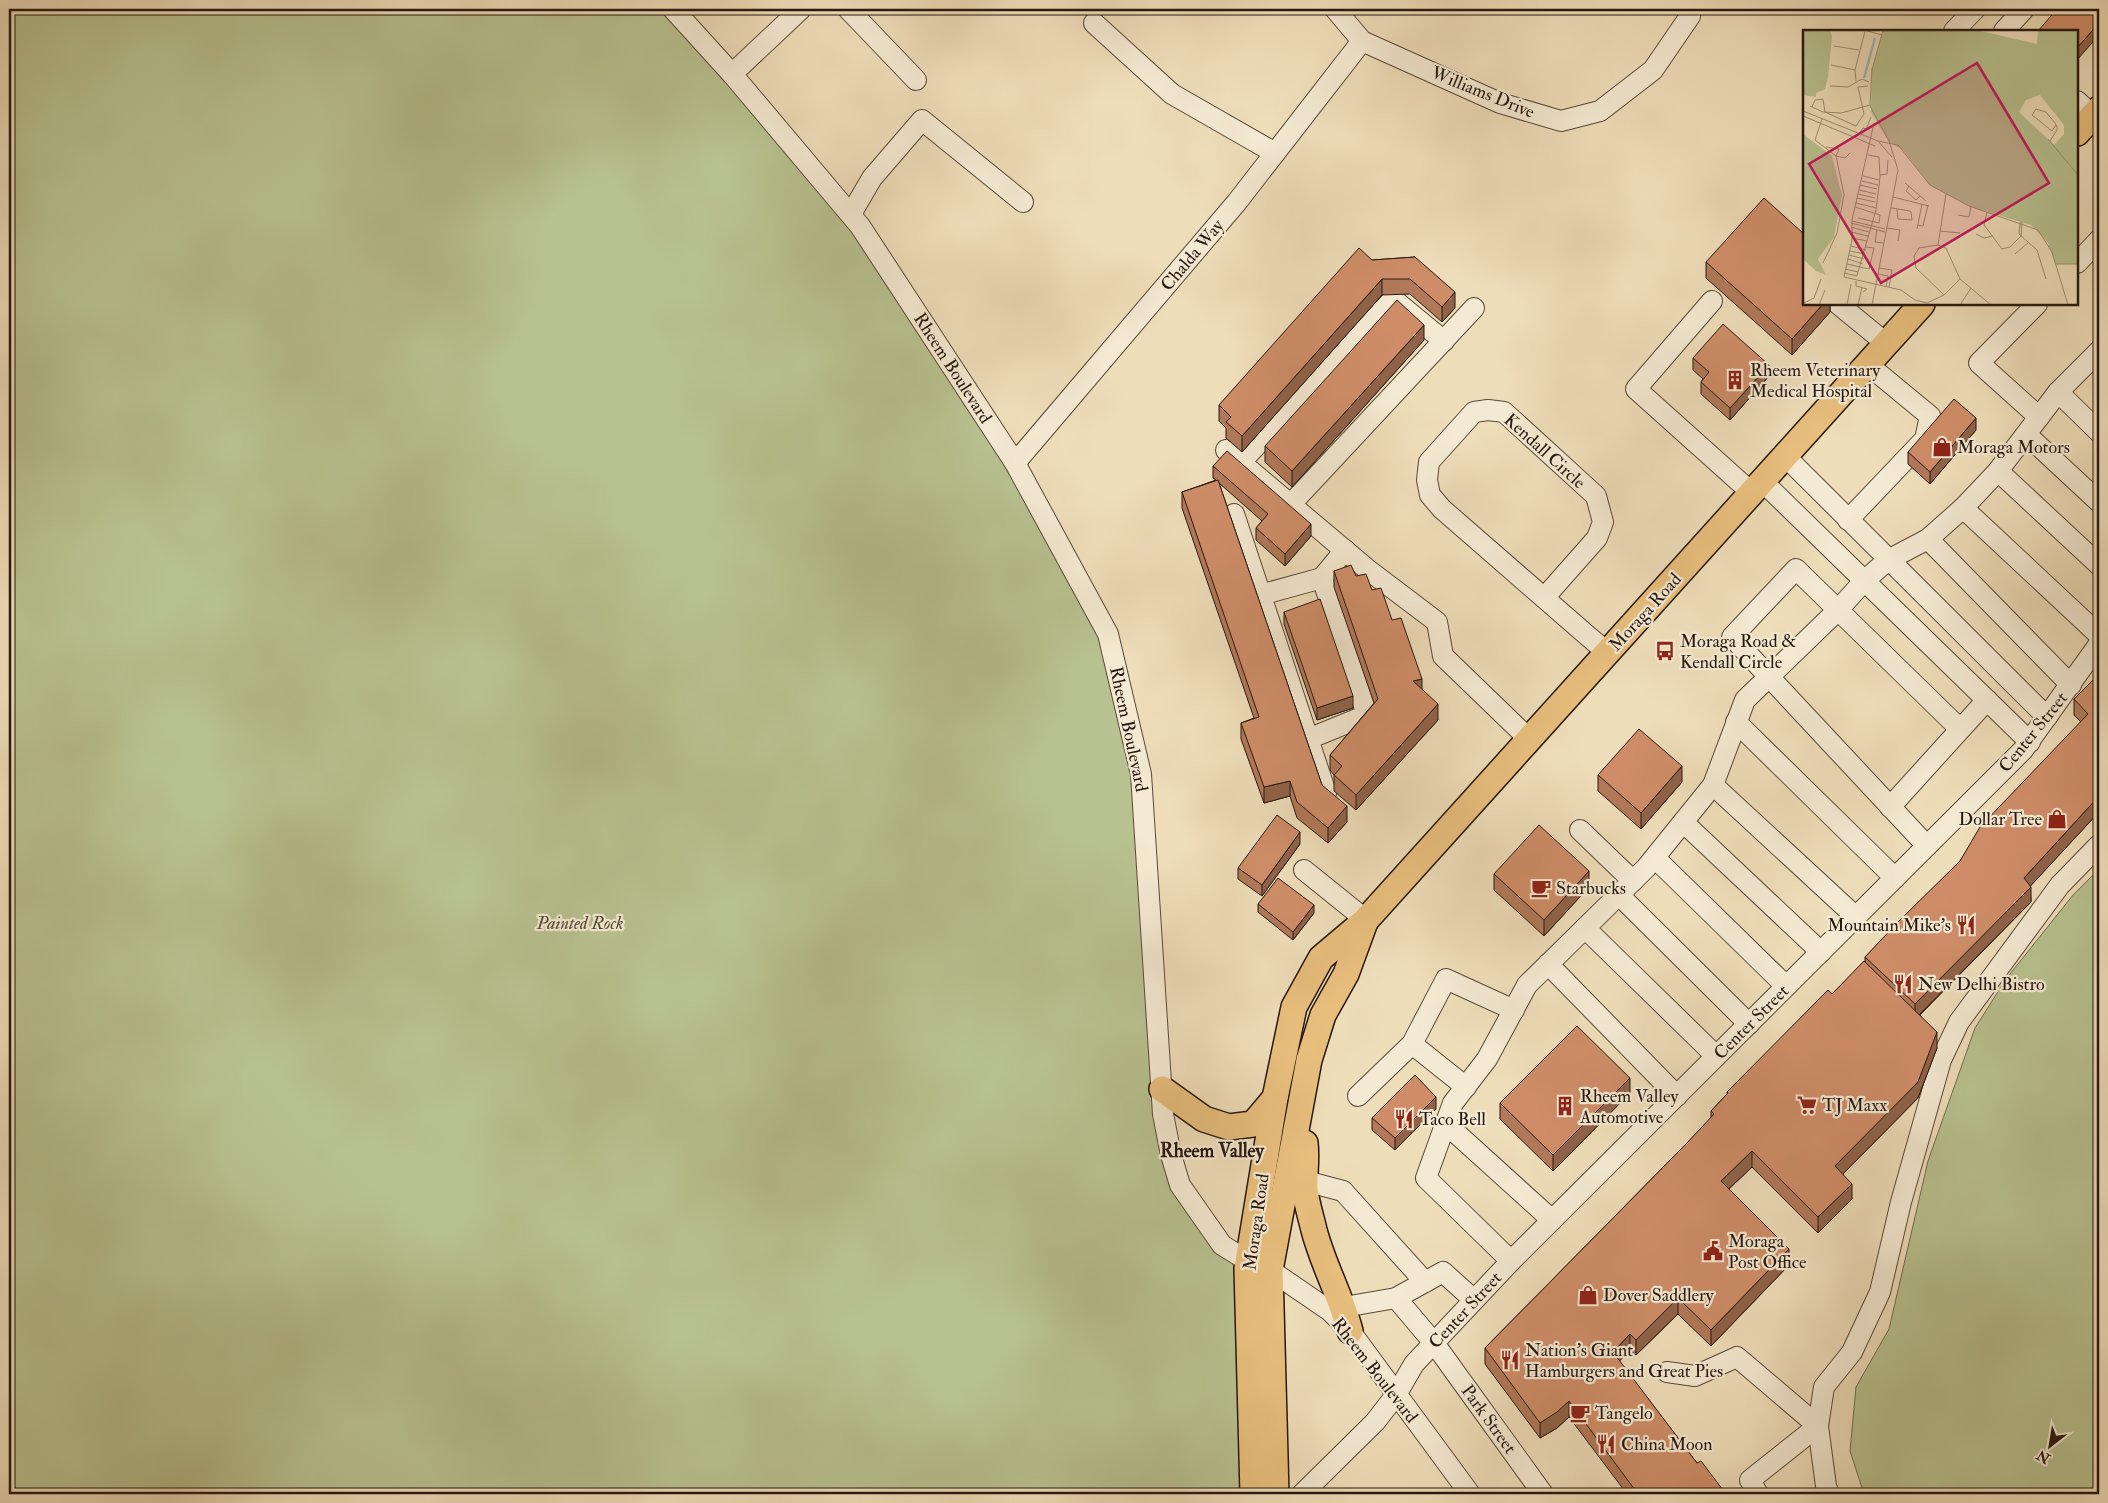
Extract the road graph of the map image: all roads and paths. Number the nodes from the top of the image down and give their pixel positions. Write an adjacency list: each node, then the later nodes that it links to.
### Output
1 (673, 9): 12 (street, Rheem Boulevard)
2 (801, 9): 12 (street)
3 (848, 9): 13 (street)
4 (1335, 9): 11 (street, Williams Drive)
5 (1691, 9): 11 (street, Williams Drive)
6 (1975, 9): 9 (street)
7 (2024, 9): 10 (street)
8 (1094, 23): 14 (street)
9 (1955, 30)
10 (2005, 30)
11 (1362, 41): 14 (street, Chalda Way)
12 (732, 74): 16 (street, Rheem Boulevard)
13 (916, 80)
14 (1275, 153): 33 (street, Chalda Way)
15 (1023, 202): 16 (street)
16 (851, 214): 33 (street, Rheem Boulevard)
17 (2099, 240): 18 (street)
18 (2078, 262)
19 (1712, 301): 35 (street)
20 (1839, 305): 25 (street)
21 (1921, 305): 25 (main road, Moraga Road)
22 (2036, 305): 29 (street)
23 (1474, 308): 24 (street)
24 (1444, 341): 37 (street); 37 (street)
25 (1886, 344): 27 (main road, Moraga Road)
26 (2098, 357): 28 (street)
27 (1867, 364): 32 (main road, Moraga Road); 40 (street)
28 (2058, 392): 29 (street); 30 (street)
29 (2039, 418): 31 (street)
30 (2099, 432)
31 (2027, 435): 34 (street); 36 (street)
32 (1786, 456): 35 (main road, Moraga Road); 40 (street)
33 (1015, 463): 84 (street, Rheem Boulevard)
34 (1998, 471): 38 (street); 44 (street)
35 (1757, 487): 46 (street); 52 (main road, Moraga Road)
36 (2099, 502)
37 (1291, 504): 42 (street)
38 (1963, 508): 41 (street); 50 (street)
39 (1234, 514): 47 (street)
40 (1848, 520): 43 (street)
41 (1928, 539): 43 (street); 54 (street)
42 (1345, 550): 45 (street); 60 (street)
43 (1888, 560): 46 (street); 56 (street)
44 (2099, 565)
45 (1322, 578): 47 (street); 59 (street)
46 (1864, 581): 49 (street); 55 (street)
47 (1260, 595): 59 (street)
48 (1544, 598): 48 (street, Kendall Circle); 52 (street, Kendall Circle)
49 (1838, 610): 53 (street); 53 (street); 58 (street)
50 (2099, 635)
51 (2099, 644): 54 (street, Center Street)
52 (1608, 654): 60 (main road, Moraga Road)
53 (1768, 677): 57 (street); 64 (street)
54 (2071, 685): 56 (street, Center Street)
55 (1987, 700): 58 (street); 61 (street)
56 (2047, 717): 61 (street, Center Street)
57 (1736, 722): 62 (street); 71 (street)
58 (1960, 730): 64 (street)
59 (1308, 738): 63 (street)
60 (1529, 739): 74 (main road, Moraga Road)
61 (2030, 742): 68 (street, Center Street)
62 (1713, 785): 65 (street); 73 (street)
63 (1326, 793)
64 (1890, 807): 68 (street)
65 (1683, 822): 69 (street); 76 (street)
66 (1580, 830): 72 (street)
67 (2099, 845): 102 (street)
68 (1927, 846): 71 (street, Center Street)
69 (1655, 858): 72 (street); 78 (street)
70 (1304, 870): 74 (street)
71 (1895, 878): 73 (street, Center Street)
72 (1626, 888): 75 (street); 80 (street)
73 (1856, 917): 76 (street, Center Street)
74 (1366, 920): 87 (main road, Moraga Road); 88 (main road, Moraga Road)
75 (1585, 928): 77 (street); 82 (street)
76 (1821, 952): 78 (street, Center Street)
77 (1548, 964): 79 (street); 86 (street)
78 (1786, 986): 80 (street, Center Street)
79 (1514, 1010): 81 (street); 83 (street)
80 (1749, 1024): 82 (street, Center Street)
81 (1412, 1044): 83 (street); 85 (street)
82 (1716, 1056): 86 (street, Center Street)
83 (1466, 1088): 89 (street)
84 (1162, 1089): 87 (main road); 93 (street, Rheem Boulevard)
85 (1358, 1096)
86 (1677, 1096): 91 (street, Center Street)
87 (1275, 1098): 93 (main road, Moraga Road)
88 (1300, 1110): 90 (main road); 93 (main road, Moraga Road)
89 (1446, 1124): 91 (street); 92 (street)
90 (1305, 1181): 94 (street); 97 (main road)
91 (1552, 1220): 92 (street, Center Street)
92 (1511, 1261): 96 (street, Center Street)
93 (1259, 1266): 98 (street, Rheem Boulevard); 103 (main road, Moraga Road); 104 (main road, Moraga Road)
94 (1425, 1282): 95 (street); 96 (street)
95 (1396, 1298): 97 (street); 99 (street, Park Street)
96 (1474, 1300): 99 (street, Center Street)
97 (1344, 1307): 98 (main road)
98 (1350, 1331): 101 (street, Rheem Boulevard)
99 (1434, 1343): 101 (street, Center Street); 107 (street, Park Street)
100 (1667, 1372): 102 (street)
101 (1396, 1395): 105 (street, Center Street); 106 (street, Rheem Boulevard)
102 (1818, 1426): 108 (street); 109 (street)
103 (1253, 1494)
104 (1276, 1494)
105 (1302, 1494)
106 (1470, 1494)
107 (1543, 1494)
108 (1758, 1494)
109 (1829, 1494)

